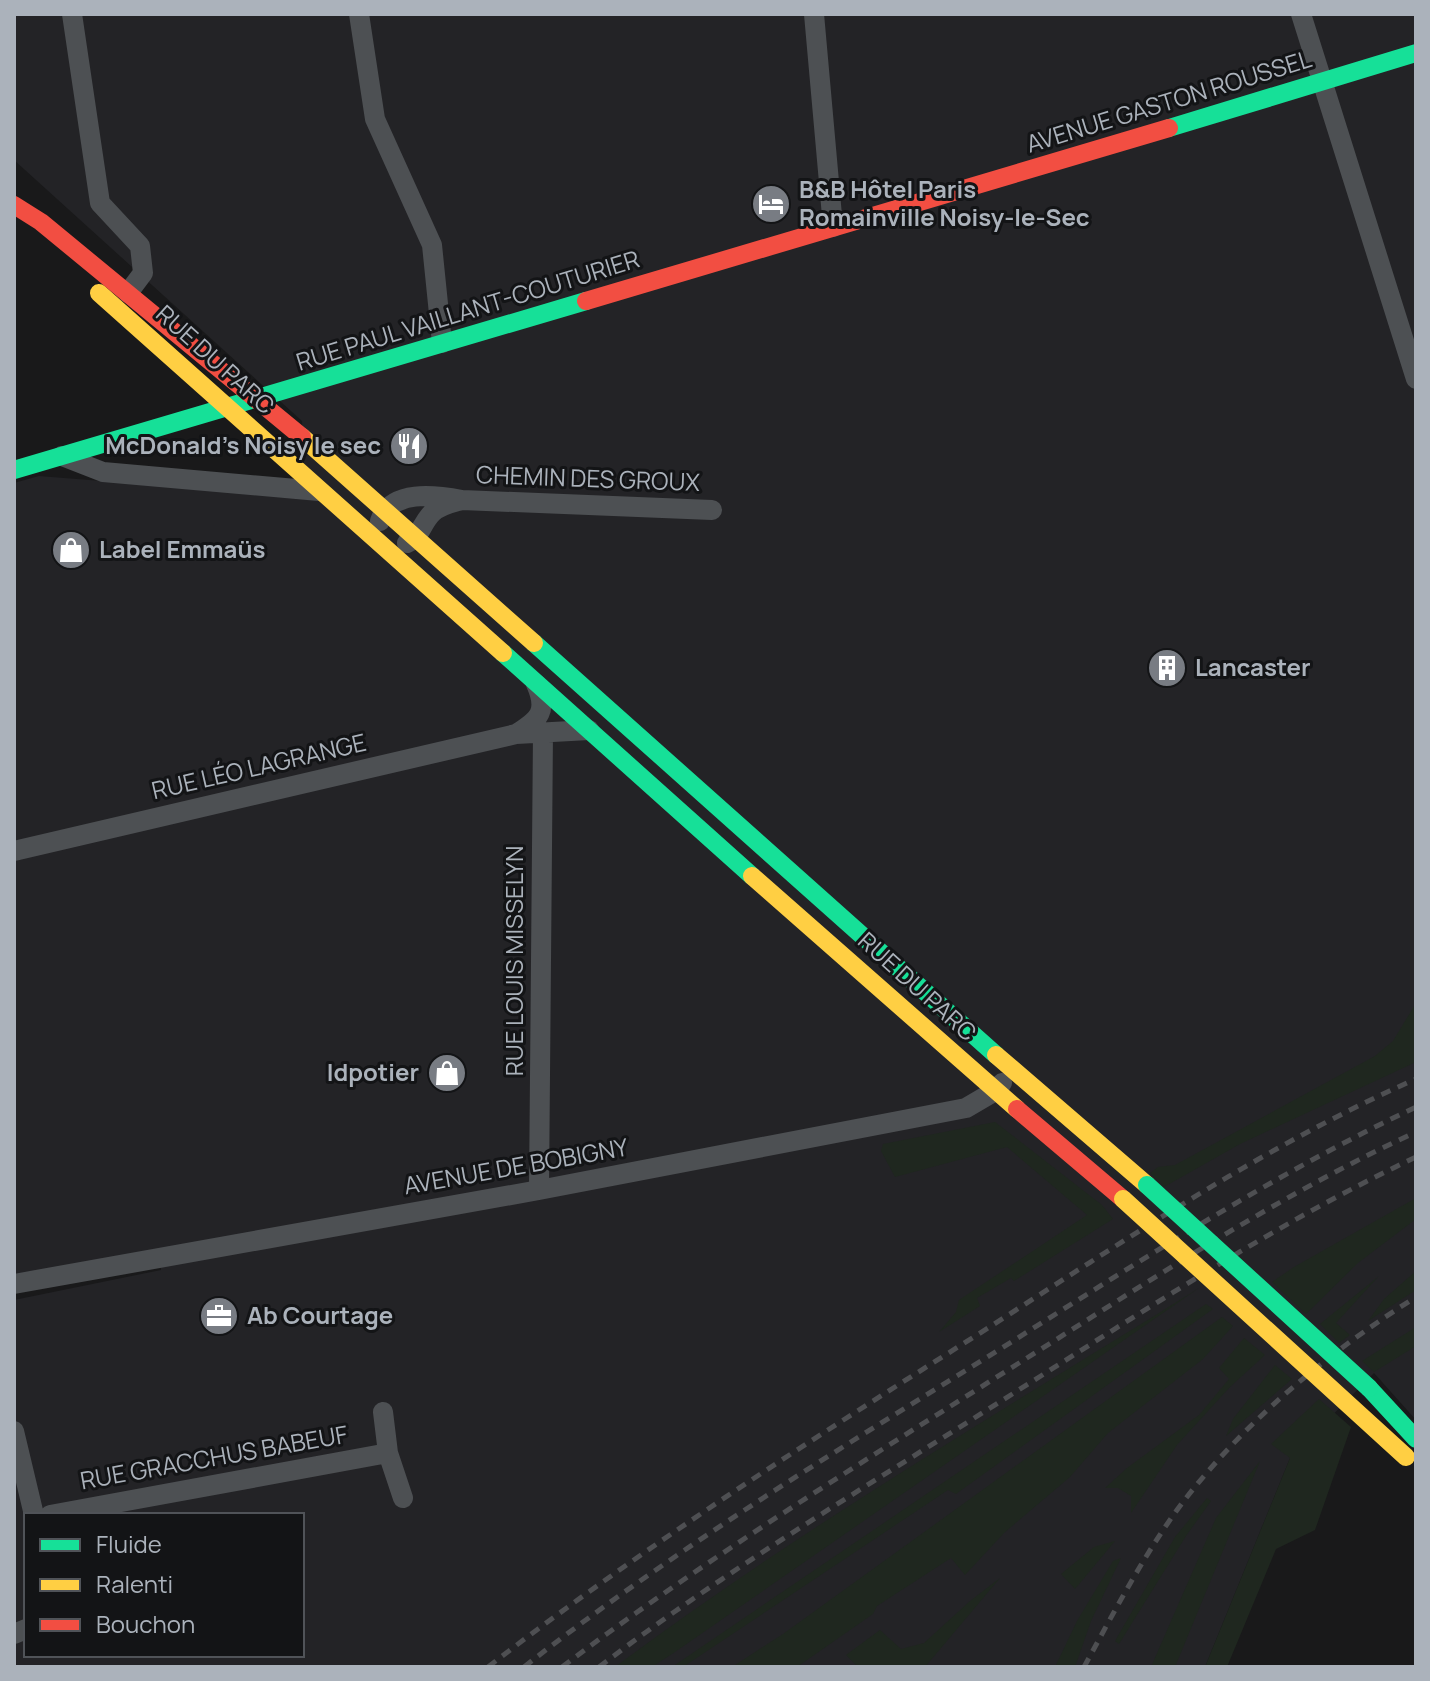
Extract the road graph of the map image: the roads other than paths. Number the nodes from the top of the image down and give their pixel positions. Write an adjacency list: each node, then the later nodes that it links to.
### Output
1 (72, 14): 11 (street)
2 (359, 14): 12 (street)
3 (814, 14): 10 (street)
4 (1301, 14): 6 (street)
5 (1416, 53): 6 (main road, AVENUE GASTON ROUSSEL)
6 (1322, 81): 7 (main road, AVENUE GASTON ROUSSEL); 13 (street)
7 (936, 197): 10 (main road, RUE PAUL VAILLANT-COUTURIER)
8 (14, 205): 11 (main road, RUE DU PARC)
9 (14, 213): 15 (main road, RUE DU PARC)
10 (833, 227): 12 (main road, RUE PAUL VAILLANT-COUTURIER)
11 (128, 293): 14 (main road, RUE DU PARC)
12 (442, 343): 14 (main road, RUE PAUL VAILLANT-COUTURIER)
13 (1416, 379)
14 (258, 399): 15 (main road, RUE PAUL VAILLANT-COUTURIER); 21 (main road, RUE DU PARC)
15 (229, 407): 16 (main road, RUE PAUL VAILLANT-COUTURIER); 18 (main road, RUE DU PARC)
16 (62, 456): 17 (main road, RUE PAUL VAILLANT-COUTURIER); 18 (street)
17 (14, 470)
18 (319, 491): 25 (main road, RUE DU PARC)
19 (413, 497): 20 (street, CHEMIN DES GROUX); 21 (street, CHEMIN DES GROUX); 23 (street)
20 (462, 500): 22 (street, CHEMIN DES GROUX); 23 (street, CHEMIN DES GROUX)
21 (384, 509): 24 (main road, RUE DU PARC); 25 (street)
22 (712, 510)
23 (427, 519): 24 (street)
24 (416, 539): 25 (street); 31 (main road, RUE DU PARC)
25 (382, 546): 26 (main road, RUE DU PARC)
26 (535, 682): 27 (main road, RUE DU PARC); 29 (street)
27 (589, 730): 28 (street, RUE LÉO LAGRANGE); 32 (main road, RUE DU PARC)
28 (543, 733): 29 (street, RUE LÉO LAGRANGE); 33 (street, RUE LOUIS MISSELYN)
29 (516, 734): 30 (street, RUE LÉO LAGRANGE)
30 (14, 851)
31 (1013, 1071): 32 (street, AVENUE DE BOBIGNY); 37 (main road, RUE DU PARC, bridge)
32 (995, 1091): 33 (street, AVENUE DE BOBIGNY); 40 (main road, RUE DU PARC, bridge)
33 (539, 1190): 34 (street, AVENUE DE BOBIGNY)
34 (14, 1284)
35 (383, 1412): 38 (street)
36 (14, 1431): 39 (street)
37 (1416, 1439)
38 (388, 1453): 41 (street); 43 (street, RUE GRACCHUS BABEUF)
39 (16, 1456): 42 (street)
40 (1411, 1462)
41 (403, 1498)
42 (33, 1513)
43 (61, 1513)

